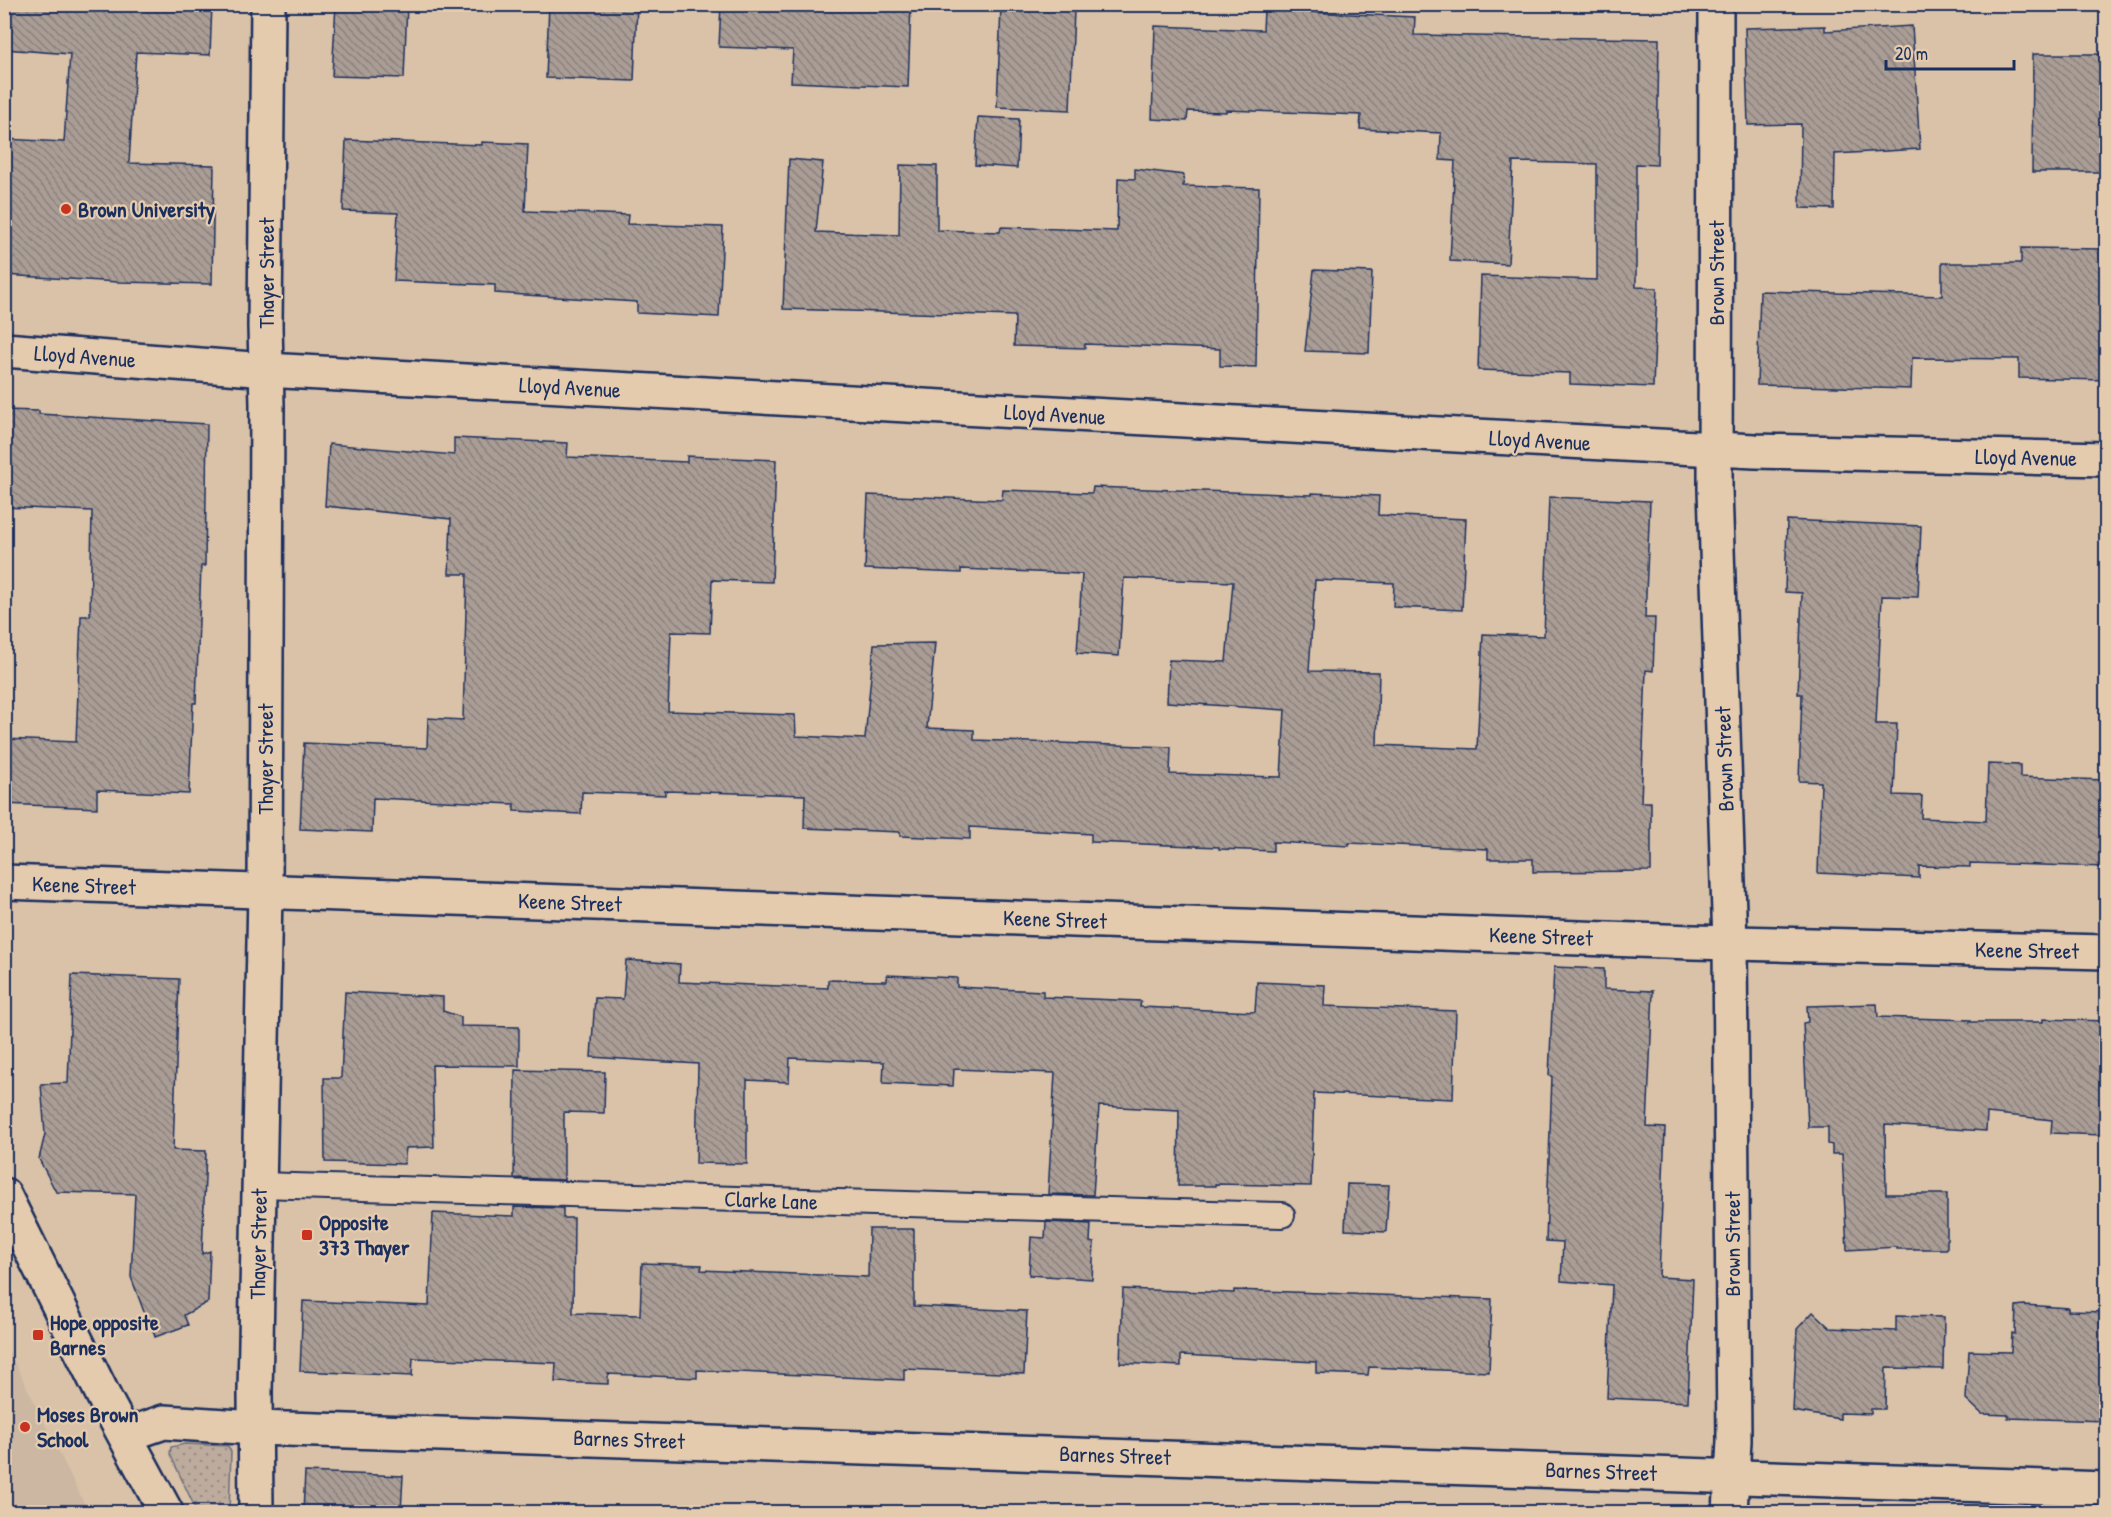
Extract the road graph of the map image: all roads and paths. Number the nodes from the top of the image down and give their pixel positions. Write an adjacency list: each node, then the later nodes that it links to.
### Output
1 (268, 4): 4 (street, Thayer Street)
2 (1716, 4): 5 (street, Brown Street)
3 (4, 350): 4 (street, Lloyd Avenue)
4 (266, 370): 5 (street, Lloyd Avenue); 8 (street, Thayer Street)
5 (1715, 449): 6 (street, Lloyd Avenue); 9 (street, Brown Street)
6 (2106, 459)
7 (4, 882): 8 (street, Keene Street)
8 (265, 892): 9 (street, Keene Street); 11 (street, Thayer Street)
9 (1730, 943): 10 (street, Keene Street); 16 (street, Brown Street)
10 (2106, 952)
11 (259, 1185): 13 (lane, Clarke Lane); 14 (street, Thayer Street)
12 (4, 1195): 15 (street)
13 (1282, 1215)
14 (255, 1428): 15 (street, Barnes Street); 16 (street, Barnes Street); 19 (street, Thayer Street)
15 (126, 1435): 18 (street)
16 (1733, 1475): 17 (street, Barnes Street); 20 (street, Brown Street)
17 (2106, 1489)
18 (166, 1512)
19 (256, 1512)
20 (1730, 1512)

